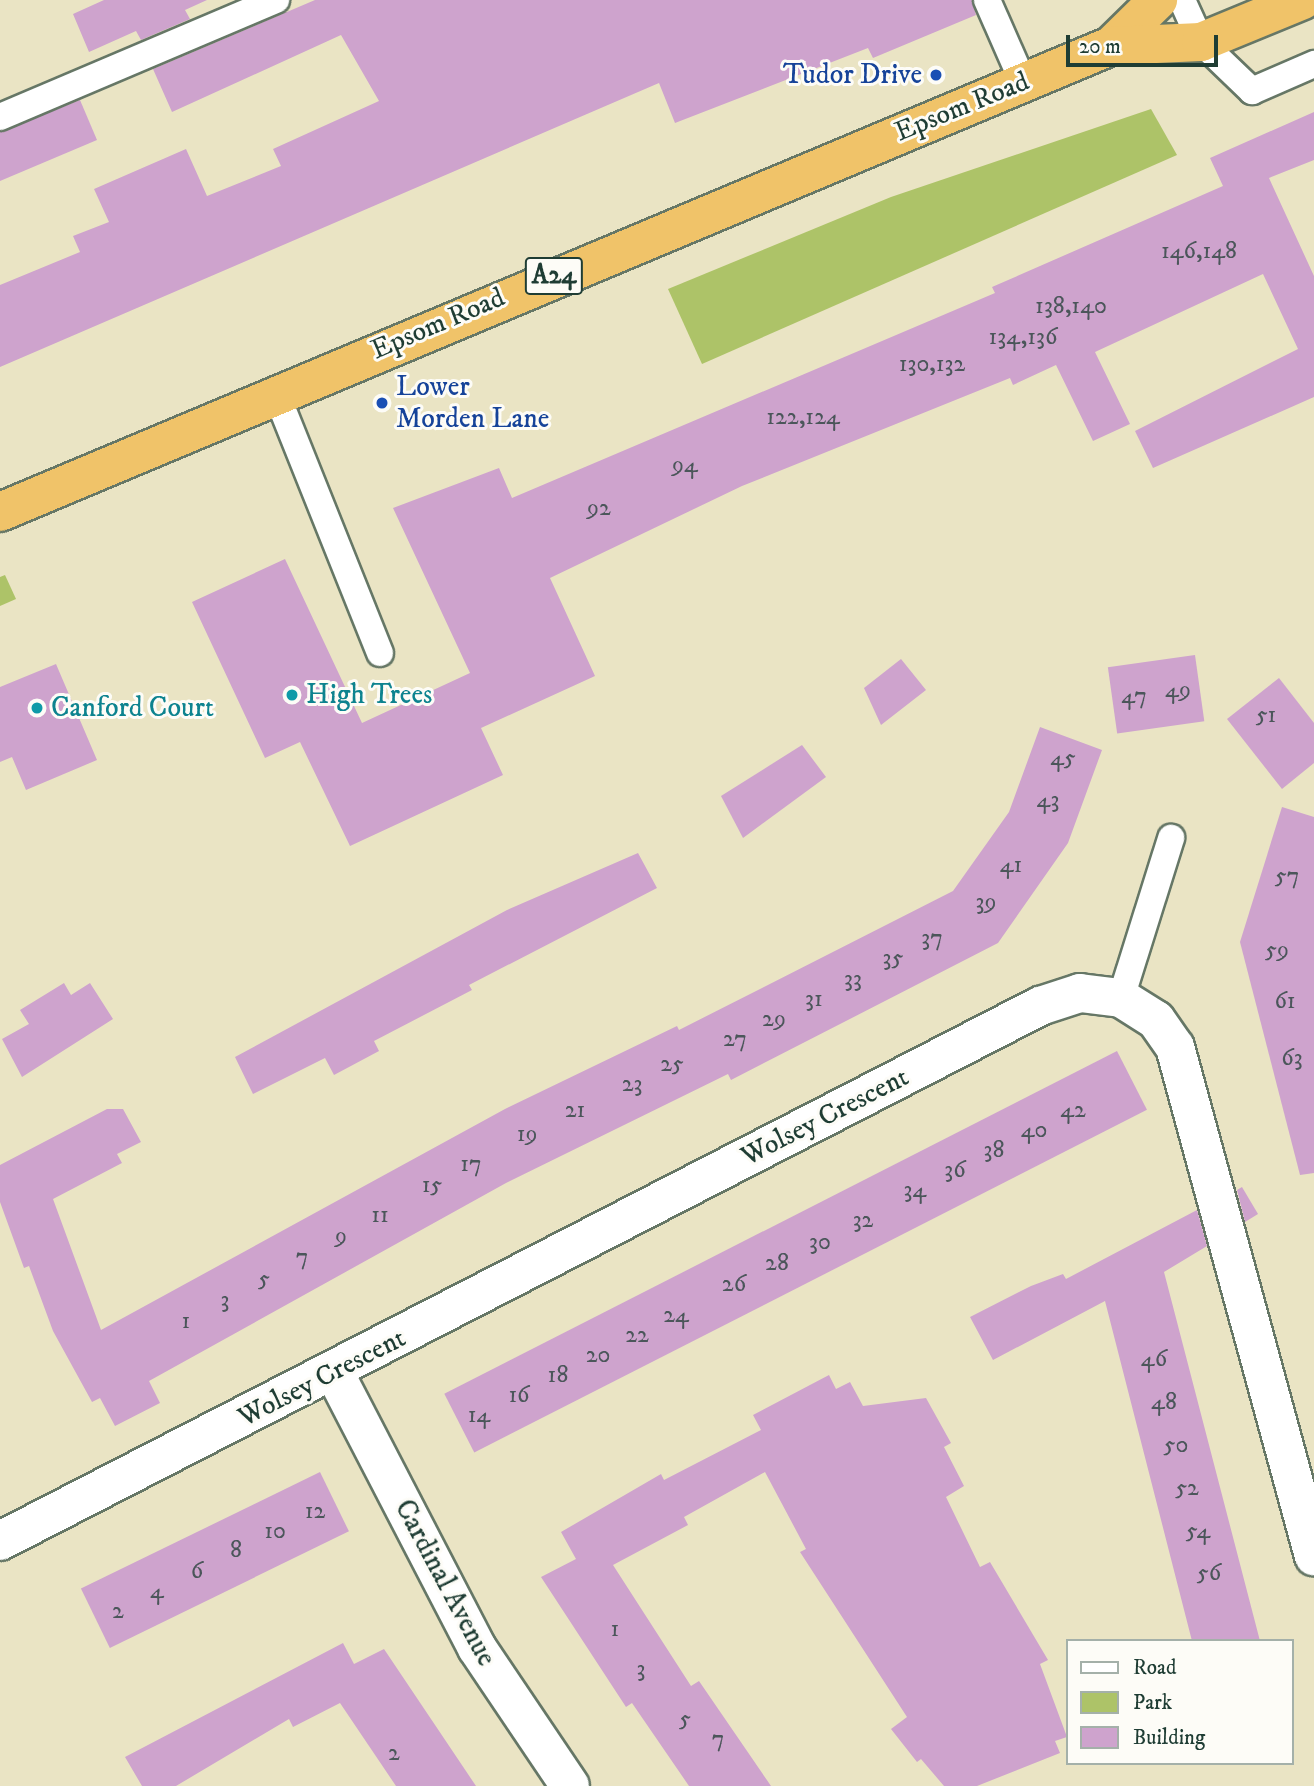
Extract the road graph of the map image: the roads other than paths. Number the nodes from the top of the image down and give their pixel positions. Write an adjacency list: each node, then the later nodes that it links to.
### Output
1 (276, 0): 10 (lane)
2 (987, 0): 9 (lane)
3 (1158, 0): 7 (highway, Epsom Road / A24)
4 (1182, 0): 6 (lane)
5 (1303, 0): 6 (highway, Epsom Road / A24)
6 (1201, 42): 7 (highway, Epsom Road / A24); 8 (lane)
7 (1111, 46): 9 (highway, Epsom Road / A24)
8 (1314, 64)
9 (1023, 82): 11 (highway, Epsom Road / A24)
10 (0, 117)
11 (276, 393): 12 (highway, Epsom Road / A24); 13 (lane)
12 (0, 512)
13 (380, 653)
14 (1171, 838): 15 (lane)
15 (1121, 998): 16 (street, Wolsey Crescent); 18 (street, Wolsey Crescent)
16 (334, 1372): 17 (street, Wolsey Crescent); 19 (street, Cardinal Avenue)
17 (0, 1541)
18 (1314, 1556)
19 (570, 1786)

